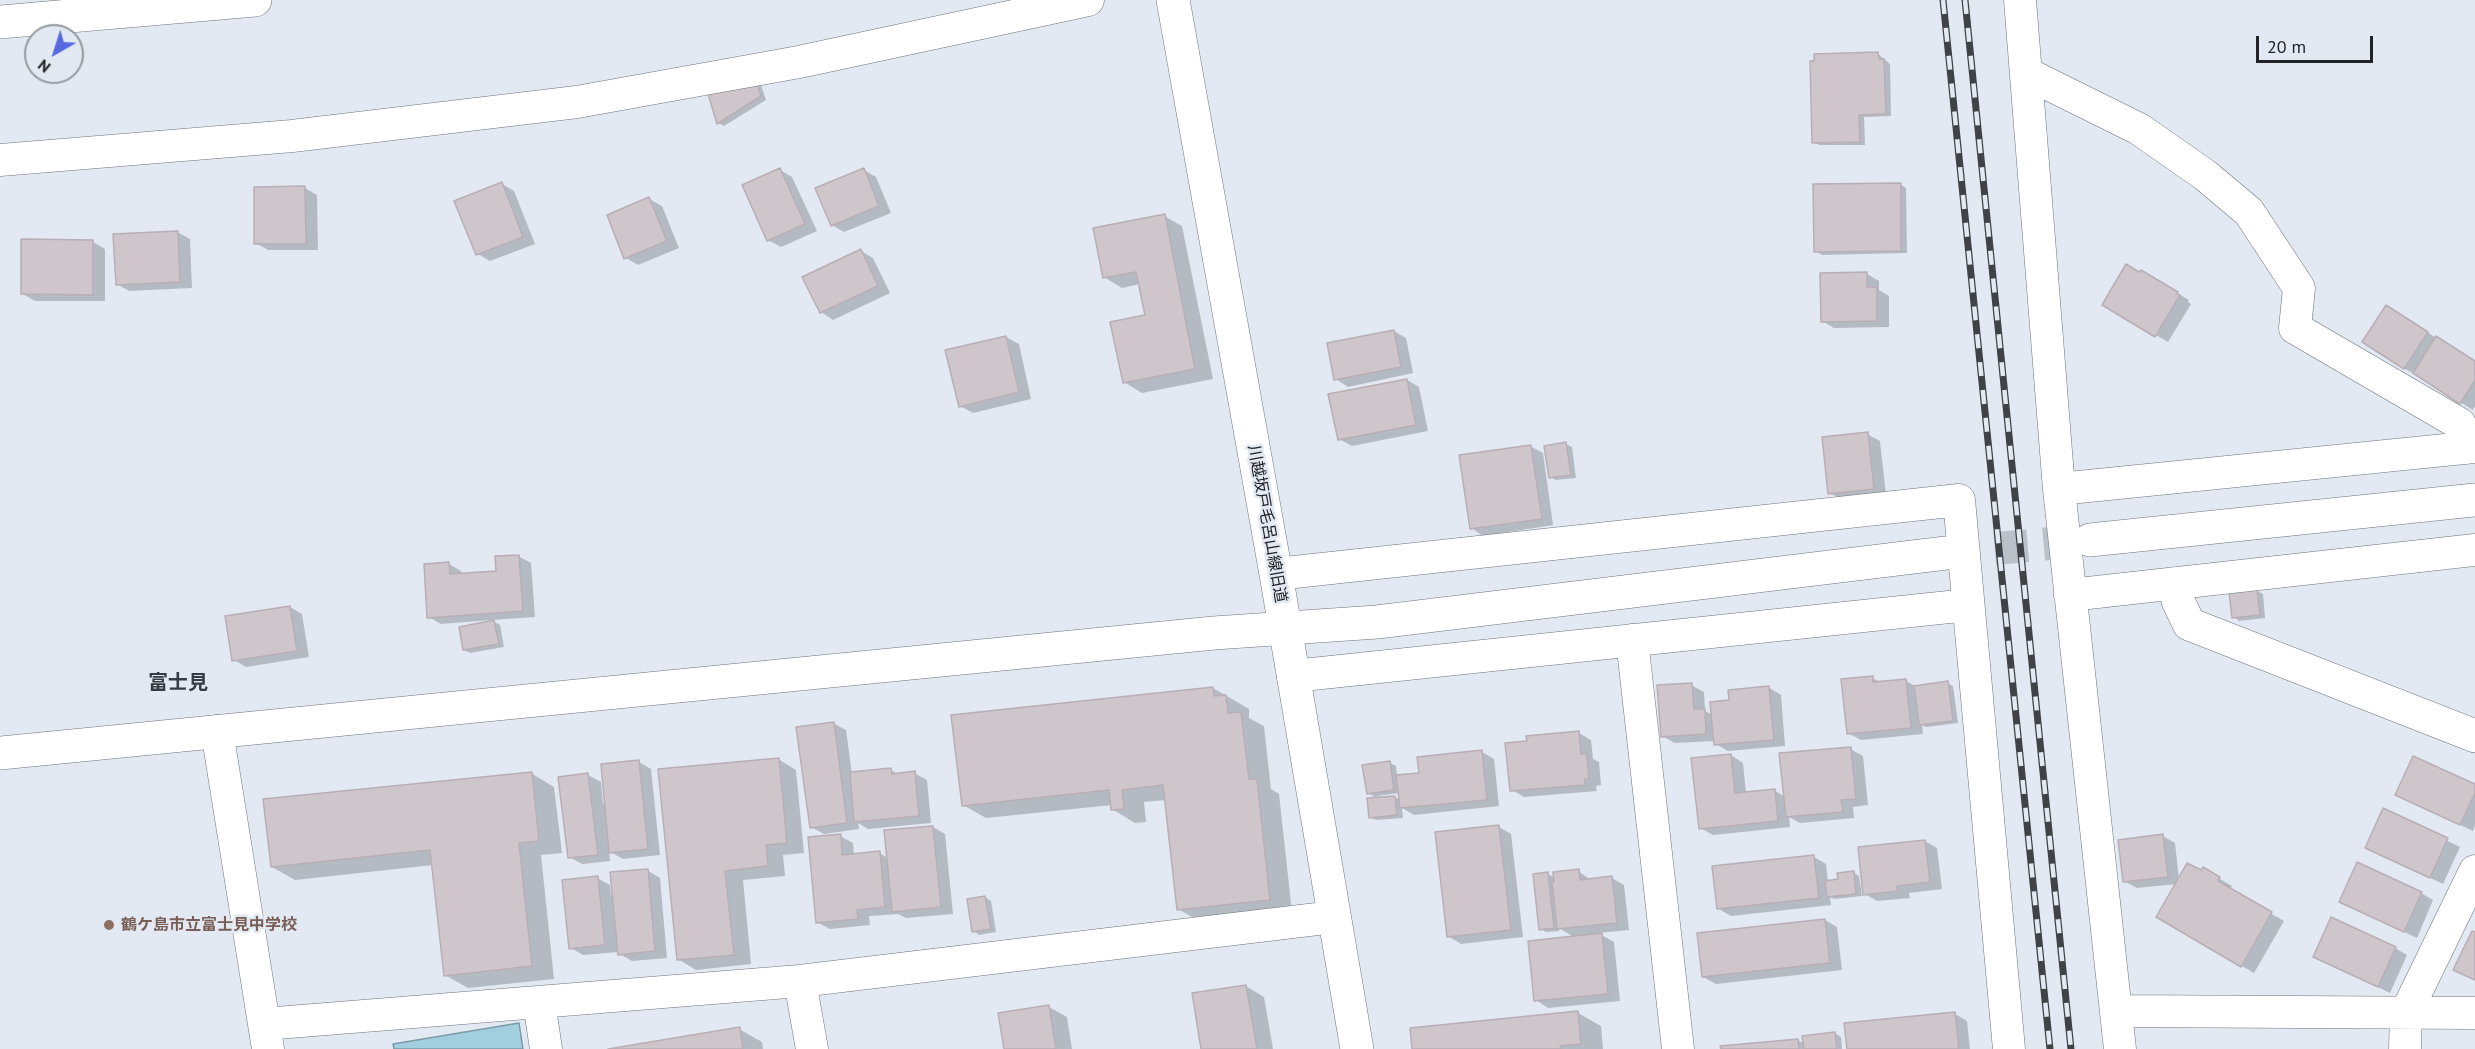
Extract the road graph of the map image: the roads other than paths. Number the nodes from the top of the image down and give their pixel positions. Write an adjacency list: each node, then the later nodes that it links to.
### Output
1 (255, 0): 5 (main road)
2 (1088, 0): 7 (street)
3 (1173, 0): 14 (main road, 川越坂戸毛呂山線旧道)
4 (2020, 0): 6 (street)
5 (0, 22)
6 (2026, 74): 8 (street); 9 (street)
7 (0, 160)
8 (2471, 447): 9 (street)
9 (2059, 489): 16 (street)
10 (2475, 500): 11 (main road)
11 (2090, 540)
12 (2475, 550): 15 (street)
13 (1946, 553): 18 (main road)
14 (1276, 574): 17 (street); 18 (main road, 川越坂戸毛呂山線旧道)
15 (2175, 584): 16 (street); 22 (main road)
16 (2070, 595): 28 (street)
17 (1968, 605): 19 (street); 36 (street)
18 (1285, 628): 20 (main road, 川越坂戸毛呂山線旧道); 21 (main road)
19 (1632, 640): 20 (street); 35 (street)
20 (1293, 676): 25 (main road, 川越坂戸毛呂山線旧道)
21 (216, 731): 23 (main road); 31 (street)
22 (2475, 736)
23 (0, 753)
24 (2475, 871): 29 (street)
25 (1334, 917): 26 (street); 34 (main road, 川越坂戸毛呂山線旧道)
26 (800, 981): 27 (street); 33 (street)
27 (539, 1002): 31 (street); 32 (street)
28 (2116, 1011): 29 (street); 37 (street)
29 (2406, 1012): 30 (street); 38 (street)
30 (2475, 1013)
31 (266, 1036)
32 (546, 1049)
33 (812, 1049)
34 (1357, 1049)
35 (1678, 1049)
36 (2009, 1049)
37 (2120, 1049)
38 (2405, 1049)

